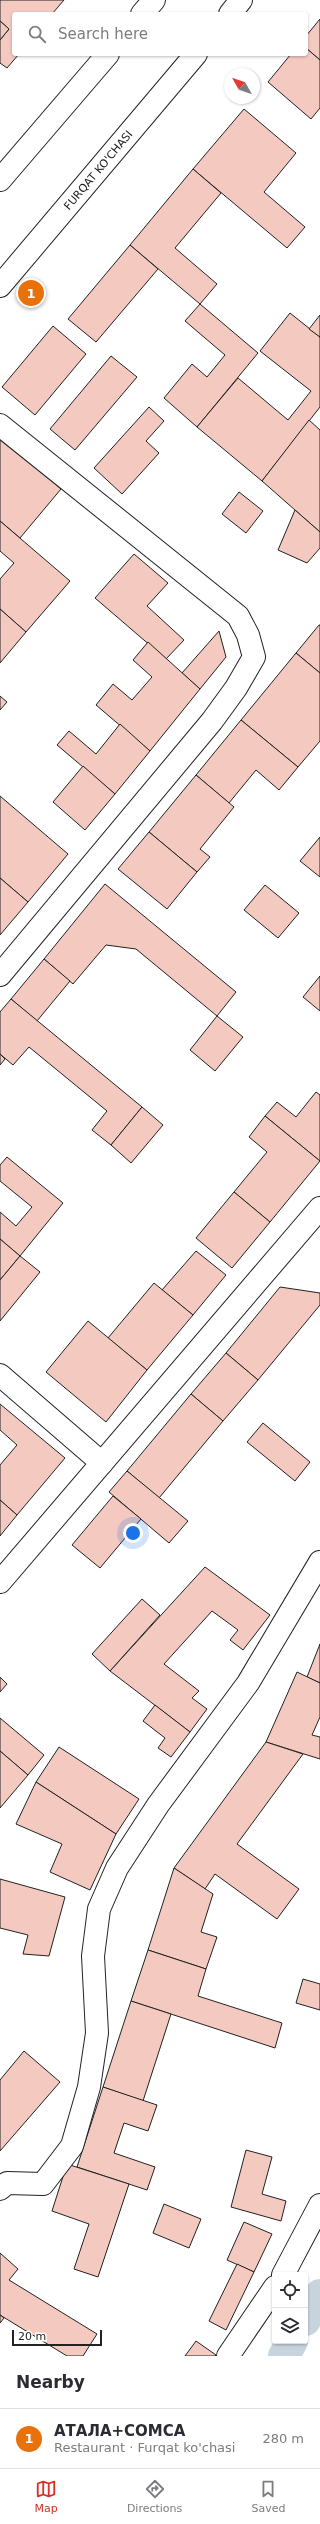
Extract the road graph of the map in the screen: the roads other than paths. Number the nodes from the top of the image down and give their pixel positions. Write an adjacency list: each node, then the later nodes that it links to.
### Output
1 (154, 0): 3 (street)
2 (242, 0): 4 (street)
3 (144, 12)
4 (232, 12)
5 (106, 56): 7 (street)
6 (194, 56): 8 (street, FURQAT KO'CHASI)
7 (0, 180)
8 (0, 286)
9 (0, 425): 10 (street)
10 (0, 975)
11 (320, 1208): 13 (street)
12 (0, 1375): 13 (street)
13 (102, 1463): 15 (street)
14 (320, 1562): 16 (street)
15 (0, 1582)
16 (0, 2189)
17 (320, 2205): 18 (street)
18 (285, 2272)
19 (272, 2291): 20 (street)
20 (228, 2356)

